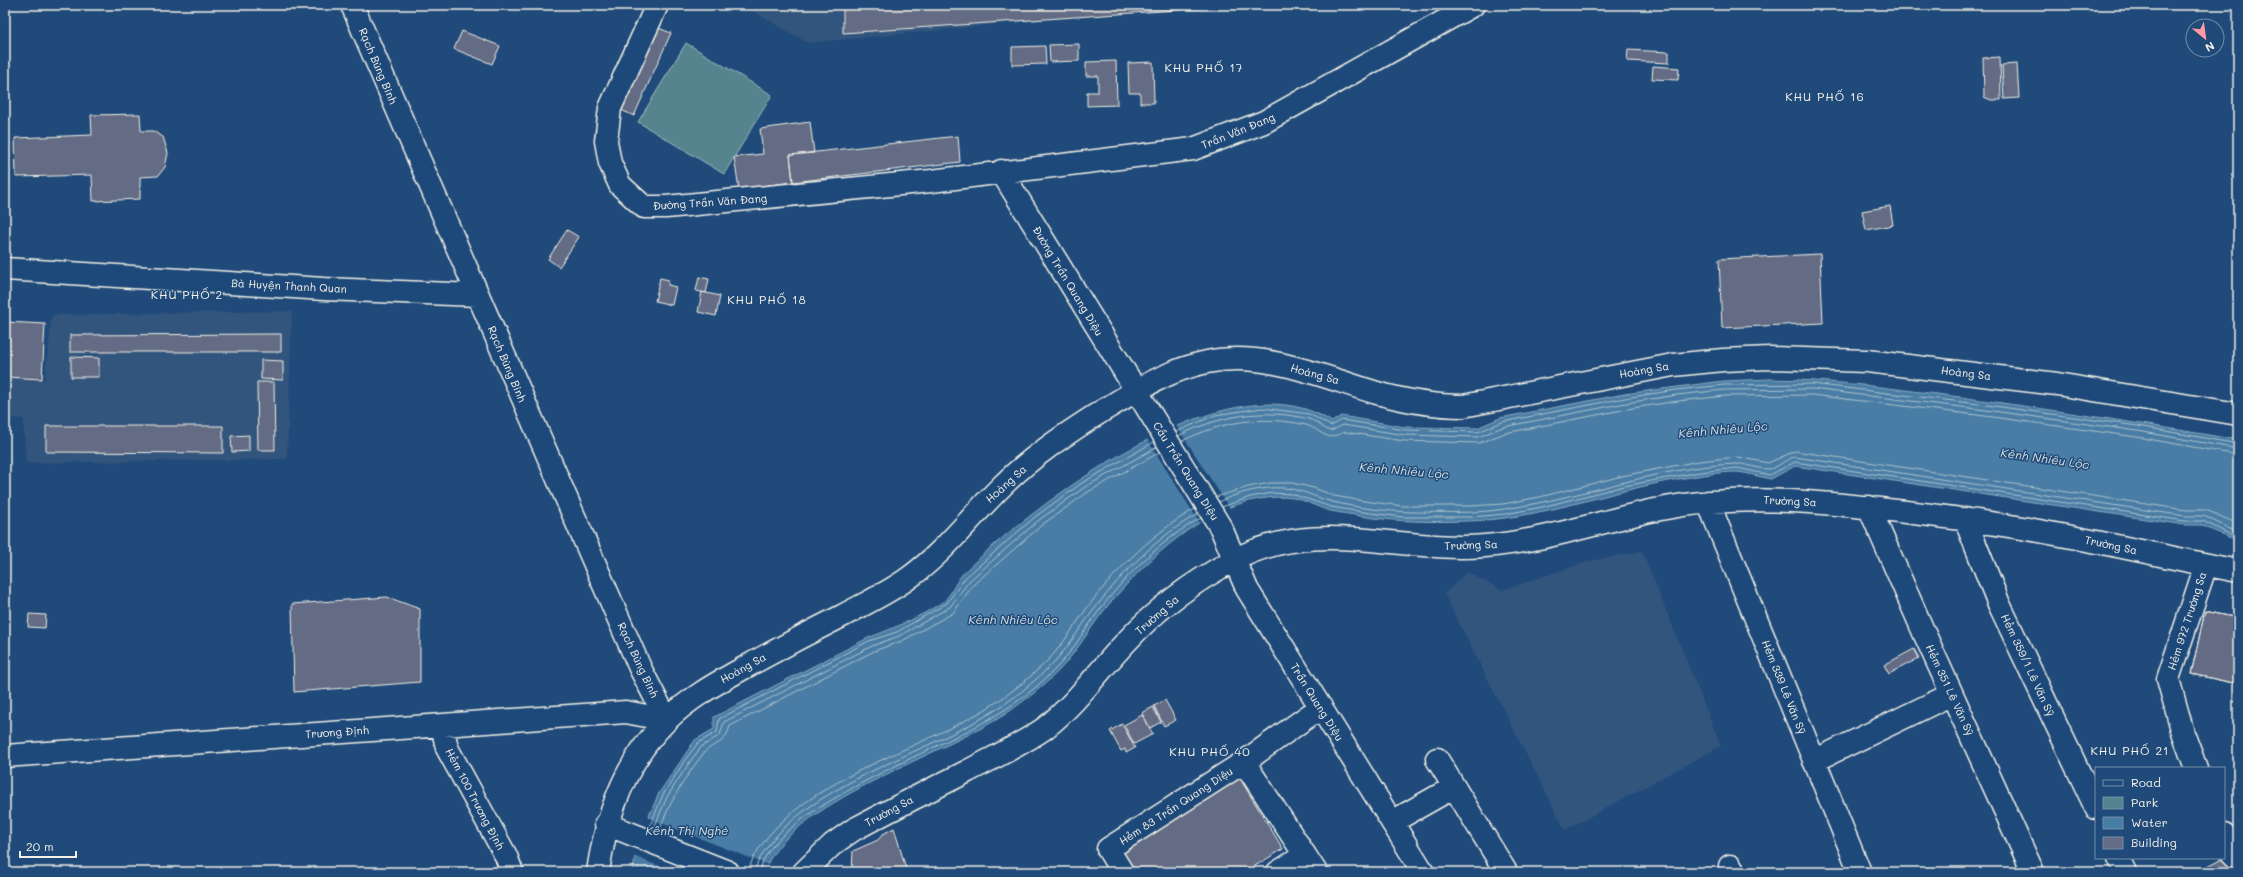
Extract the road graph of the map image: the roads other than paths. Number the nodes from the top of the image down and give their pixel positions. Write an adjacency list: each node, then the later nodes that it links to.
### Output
1 (352, 5): 6 (street, Rạch Bùng Binh)
2 (657, 5): 4 (street, Đường Trần Văn Đang)
3 (1473, 5): 4 (street, Trần Văn Ðang)
4 (1001, 171): 7 (street, Đường Trần Quang Diệu)
5 (5, 269): 6 (street, Bà Huyện Thanh Quan)
6 (478, 295): 18 (street, Rạch Bùng Binh)
7 (1135, 391): 8 (street, Hoàng Sa); 12 (street, Cầu Trần Quang Diệu); 18 (street, Hoàng Sa)
8 (2238, 414)
9 (1708, 502): 10 (street, Trường Sa); 13 (street, Trường Sa); 22 (street, Hẻm 339 Lê Văn Sỹ)
10 (1869, 507): 11 (street, Trường Sa); 16 (street, Hẻm 351 Lê Văn Sỹ)
11 (1965, 519): 14 (street, Trường Sa); 26 (street, Hẻm 359/1 Lê Văn Sỹ)
12 (1221, 528): 13 (street, Trần Quang Diệu)
13 (1235, 560): 17 (street, Trần Quang Diệu); 33 (street, Trường Sa)
14 (2206, 565): 15 (street, Trường Sa); 24 (street, Hẻm 972 Trường Sa)
15 (2238, 571)
16 (1952, 694): 22 (street); 42 (street, Hẻm 351 Lê Văn Sỹ)
17 (1321, 707): 23 (street, Hẻm 83 Trần Quang Diệu); 27 (street, Trần Quang Diệu)
18 (667, 720): 19 (street, Trương Định); 28 (street, Hoàng Sa)
19 (442, 725): 20 (street, Trương Định); 34 (street, Hẻm 100 Trương Định)
20 (5, 756)
21 (1437, 759): 25 (street)
22 (1814, 761): 41 (street, Hẻm 339 Lê Văn Sỹ)
23 (1244, 762): 32 (street); 37 (street, Hẻm 83 Trần Quang Diệu)
24 (2196, 767)
25 (1454, 787): 27 (street); 40 (street)
26 (2095, 806)
27 (1392, 822): 39 (street, Trần Quang Diệu)
28 (606, 824): 35 (street, Hoàng Sa); 36 (street)
29 (2225, 837): 31 (street)
30 (2120, 859): 43 (street)
31 (2238, 859)
32 (1311, 864): 38 (street)
33 (812, 868)
34 (512, 872)
35 (598, 872)
36 (728, 872)
37 (1122, 872)
38 (1278, 872)
39 (1423, 872)
40 (1506, 872)
41 (1860, 872)
42 (2033, 872)
43 (2126, 872)

